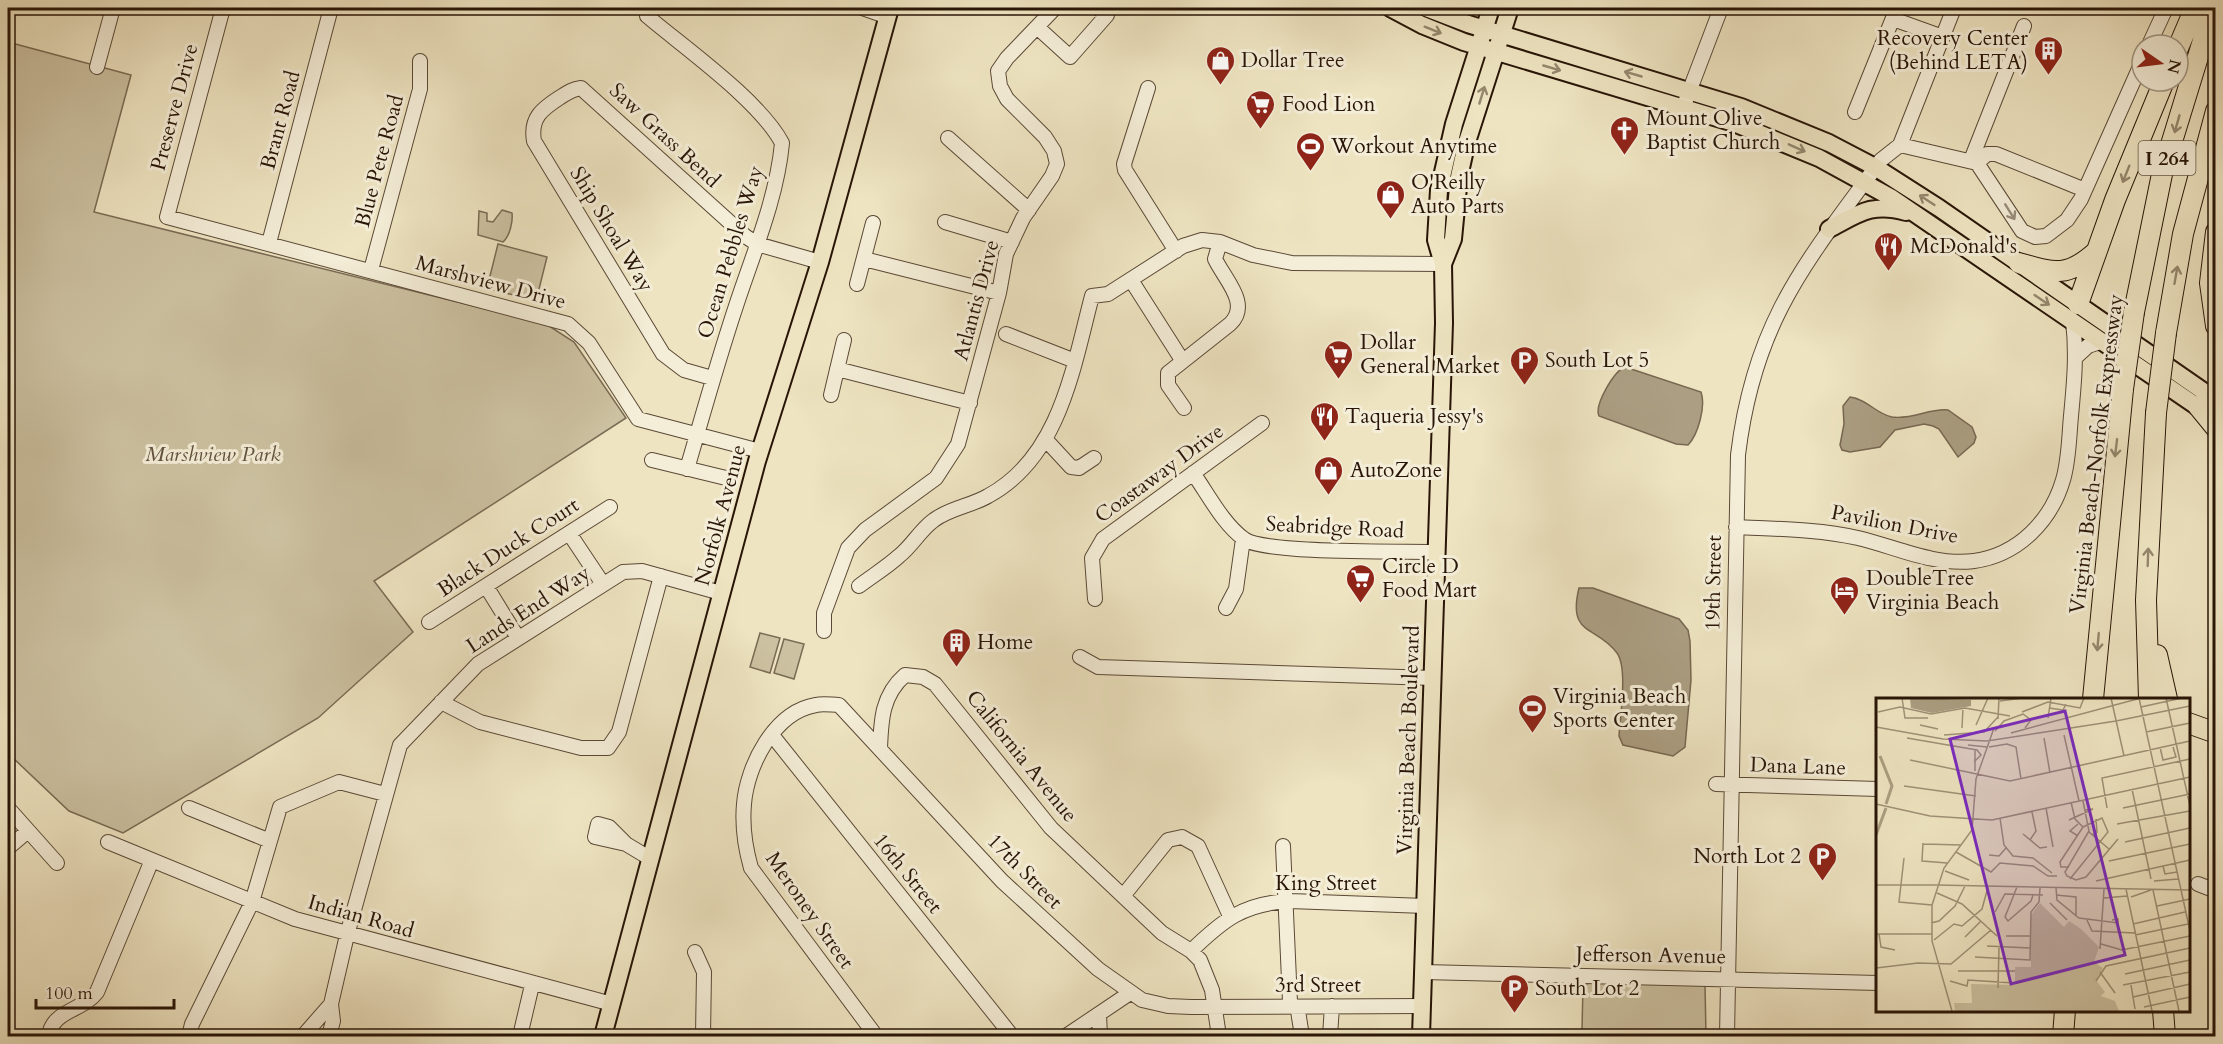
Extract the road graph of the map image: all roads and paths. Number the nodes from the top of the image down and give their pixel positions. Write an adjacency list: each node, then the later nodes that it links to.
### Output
1 (114, 8): 29 (street)
2 (223, 8): 46 (street, Preserve Drive)
3 (331, 8): 53 (street, Brant Road)
4 (862, 8): 16 (street)
5 (1056, 8): 20 (street)
6 (1098, 8): 20 (street)
7 (1390, 8): 26 (main road, one-way to 26)
8 (1426, 8): 21 (main road)
9 (1491, 8): 21 (main road, Virginia Beach Boulevard)
10 (1510, 8): 24 (main road, Virginia Beach Boulevard)
11 (1721, 8): 33 (street)
12 (1954, 8): 25 (street)
13 (2166, 8): 22 (street)
14 (2195, 8): 23 (highway)
15 (2213, 8): 108 (highway, Virginia Beach-Norfolk Expressway / I 264, one-way to 108, bridge)
16 (889, 12): 58 (main road, Norfolk Avenue)
17 (1895, 13): 25 (street); 37 (street)
18 (647, 16): 54 (street, Ocean Pebbles Way)
19 (2025, 26): 40 (street)
20 (1037, 27): 44 (street, Atlantis Drive)
21 (1484, 29): 24 (main road); 26 (main road, Virginia Beach Boulevard)
22 (2155, 33)
23 (2184, 33)
24 (1501, 34): 27 (main road, Virginia Beach Boulevard); 33 (main road, one-way to 24)
25 (1942, 37): 39 (street)
26 (1478, 46): 27 (main road); 60 (main road, Virginia Beach Boulevard)
27 (1496, 52): 35 (main road, one-way to 35); 60 (main road, Virginia Beach Boulevard, one-way to 27)
28 (420, 61): 61 (street, Blue Pete Road)
29 (97, 67)
30 (574, 88): 54 (street, Saw Grass Bend); 74 (street, Ship Shoal Way)
31 (1148, 88): 55 (street)
32 (2130, 89): 43 (street)
33 (1689, 90): 35 (street); 41 (main road)
34 (2159, 93): 56 (highway, one-way to 56)
35 (1683, 107): 42 (main road, one-way to 42)
36 (2216, 111): 101 (highway, I 264, one-way to 36, bridge)
37 (1855, 112)
38 (948, 138): 44 (street)
39 (1900, 145): 40 (street); 41 (street, 19th Street)
40 (1974, 162): 43 (street); 43 (street, one-way to 43)
41 (1875, 167): 42 (street, 19th Street); 59 (main road, one-way to 41)
42 (1865, 181): 45 (main road); 49 (street, 19th Street)
43 (2085, 190)
44 (1029, 210): 51 (street, Atlantis Drive)
45 (1919, 216): 49 (main road); 65 (main road, one-way to 65)
46 (166, 217): 53 (street, Marshview Drive)
47 (945, 222): 51 (street)
48 (873, 223): 57 (street)
49 (1828, 229): 91 (street, 19th Street)
50 (2216, 232): 66 (highway)
51 (1012, 242): 64 (street, Atlantis Drive)
52 (1220, 242): 55 (street); 60 (street); 71 (street)
53 (269, 243): 61 (street, Marshview Drive)
54 (757, 244): 58 (street, Saw Grass Bend); 74 (street, Ocean Pebbles Way)
55 (1176, 251): 62 (street)
56 (2096, 252): 59 (highway); 65 (highway)
57 (864, 259): 63 (street); 64 (street)
58 (819, 262): 84 (main road, Norfolk Avenue)
59 (2019, 263): 65 (main road)
60 (1443, 264): 94 (main road, Virginia Beach Boulevard)
61 (371, 270): 82 (street, Marshview Drive)
62 (1131, 279): 71 (street); 72 (street)
63 (857, 284)
64 (999, 293): 76 (street, Atlantis Drive)
65 (2075, 313): 69 (main road); 70 (street, Pavilion Drive); 77 (main road)
66 (2216, 326)
67 (1006, 334): 72 (street)
68 (844, 340): 73 (street)
69 (2103, 341): 70 (street); 77 (main road)
70 (2077, 356): 91 (street, Pavilion Drive)
71 (1182, 360): 78 (street)
72 (1075, 361): 83 (street)
73 (837, 369): 75 (street); 76 (street)
74 (712, 378): 82 (street, Ocean Pebbles Way)
75 (831, 395)
76 (970, 403): 104 (street, Atlantis Drive)
77 (2207, 403): 79 (main road); 81 (highway)
78 (1184, 408)
79 (2216, 419)
80 (1262, 423): 88 (street, Coastaway Drive)
81 (2216, 428)
82 (697, 435): 84 (street, Marshview Drive); 87 (street, Ocean Pebbles Way)
83 (1047, 441): 85 (street); 98 (street)
84 (760, 452): 99 (main road, Norfolk Avenue)
85 (1094, 458)
86 (652, 460): 87 (street)
87 (687, 469): 89 (street)
88 (1193, 473): 93 (street, Seabridge Road); 100 (street, Coastaway Drive)
89 (726, 478)
90 (610, 507): 92 (street, Black Duck Court)
91 (1736, 527): 117 (street, 19th Street)
92 (569, 533): 96 (street); 97 (street, Black Duck Court)
93 (1243, 539): 94 (street, Seabridge Road); 102 (street)
94 (1436, 552): 107 (main road, Virginia Beach Boulevard)
95 (661, 576): 96 (street, Lands End Way); 99 (street, Lands End Way); 111 (street)
96 (603, 584): 105 (street, Lands End Way)
97 (486, 586): 103 (street, Black Duck Court); 105 (street)
98 (858, 586)
99 (722, 593): 128 (main road, Norfolk Avenue)
100 (1095, 599)
101 (2146, 600): 109 (highway, I 264); 110 (highway)
102 (1226, 608)
103 (429, 622)
104 (824, 630)
105 (518, 638): 111 (street, Lands End Way)
106 (1080, 657): 107 (street)
107 (1433, 678): 136 (main road, Virginia Beach Boulevard)
108 (2093, 698)
109 (2149, 698)
110 (2167, 698)
111 (441, 702): 119 (street, Lands End Way)
112 (839, 705): 115 (street, Meroney Street); 116 (street, 17th Street)
113 (2190, 724): 114 (highway)
114 (2216, 733)
115 (772, 735): 162 (street, Meroney Street); 163 (street, 16th Street)
116 (880, 749): 133 (street, California Avenue); 145 (street, 17th Street)
117 (1723, 784): 118 (street, Dana Lane); 142 (street, 19th Street)
118 (1876, 789)
119 (385, 794): 123 (street); 138 (street, Lands End Way)
120 (8, 808): 122 (street)
121 (189, 808): 123 (street)
122 (28, 831): 127 (street); 130 (street)
123 (270, 841): 135 (street)
124 (108, 842): 129 (street, Indian Road)
125 (626, 844): 128 (street)
126 (1283, 846): 134 (street)
127 (8, 848)
128 (651, 859): 147 (main road, Norfolk Avenue)
129 (152, 860): 135 (street, Indian Road); 155 (street)
130 (57, 863)
131 (2198, 884): 132 (street)
132 (2216, 891)
133 (1123, 896): 137 (street); 139 (street, California Avenue)
134 (1285, 901): 136 (street, King Street); 137 (street, King Street); 148 (street)
135 (252, 902): 138 (street, Indian Road); 156 (street)
136 (1425, 906): 141 (main road, Virginia Beach Boulevard)
137 (1230, 916): 139 (street, King Street)
138 (347, 935): 144 (street, Indian Road); 146 (street, Lands End Way)
139 (1191, 951): 151 (street)
140 (695, 952): 161 (street)
141 (1423, 972): 142 (street, Jefferson Avenue); 150 (main road, Virginia Beach Boulevard)
142 (1728, 977): 143 (street, Jefferson Avenue); 170 (street, 19th Street)
143 (1876, 983)
144 (532, 985): 147 (street, Indian Road); 159 (street)
145 (1130, 993): 151 (street, 17th Street); 154 (street)
146 (331, 1004): 157 (street); 158 (street, Lands End Way)
147 (612, 1004): 160 (main road, Norfolk Avenue)
148 (1292, 1006): 149 (street, 3rd Street); 151 (street, 3rd Street); 167 (street)
149 (1332, 1006): 150 (street, 3rd Street); 168 (street)
150 (1422, 1006): 169 (main road, Virginia Beach Boulevard)
151 (1216, 1007): 166 (street)
152 (2065, 1011): 171 (highway)
153 (2163, 1011): 172 (highway)
154 (1099, 1014): 164 (street); 165 (street)
155 (50, 1036)
156 (189, 1036)
157 (303, 1036)
158 (329, 1036)
159 (520, 1036)
160 (603, 1036)
161 (703, 1036)
162 (876, 1036)
163 (1012, 1036)
164 (1066, 1036)
165 (1100, 1036)
166 (1219, 1036)
167 (1302, 1036)
168 (1330, 1036)
169 (1421, 1036)
170 (1727, 1036)
171 (2063, 1036)
172 (2165, 1036)

